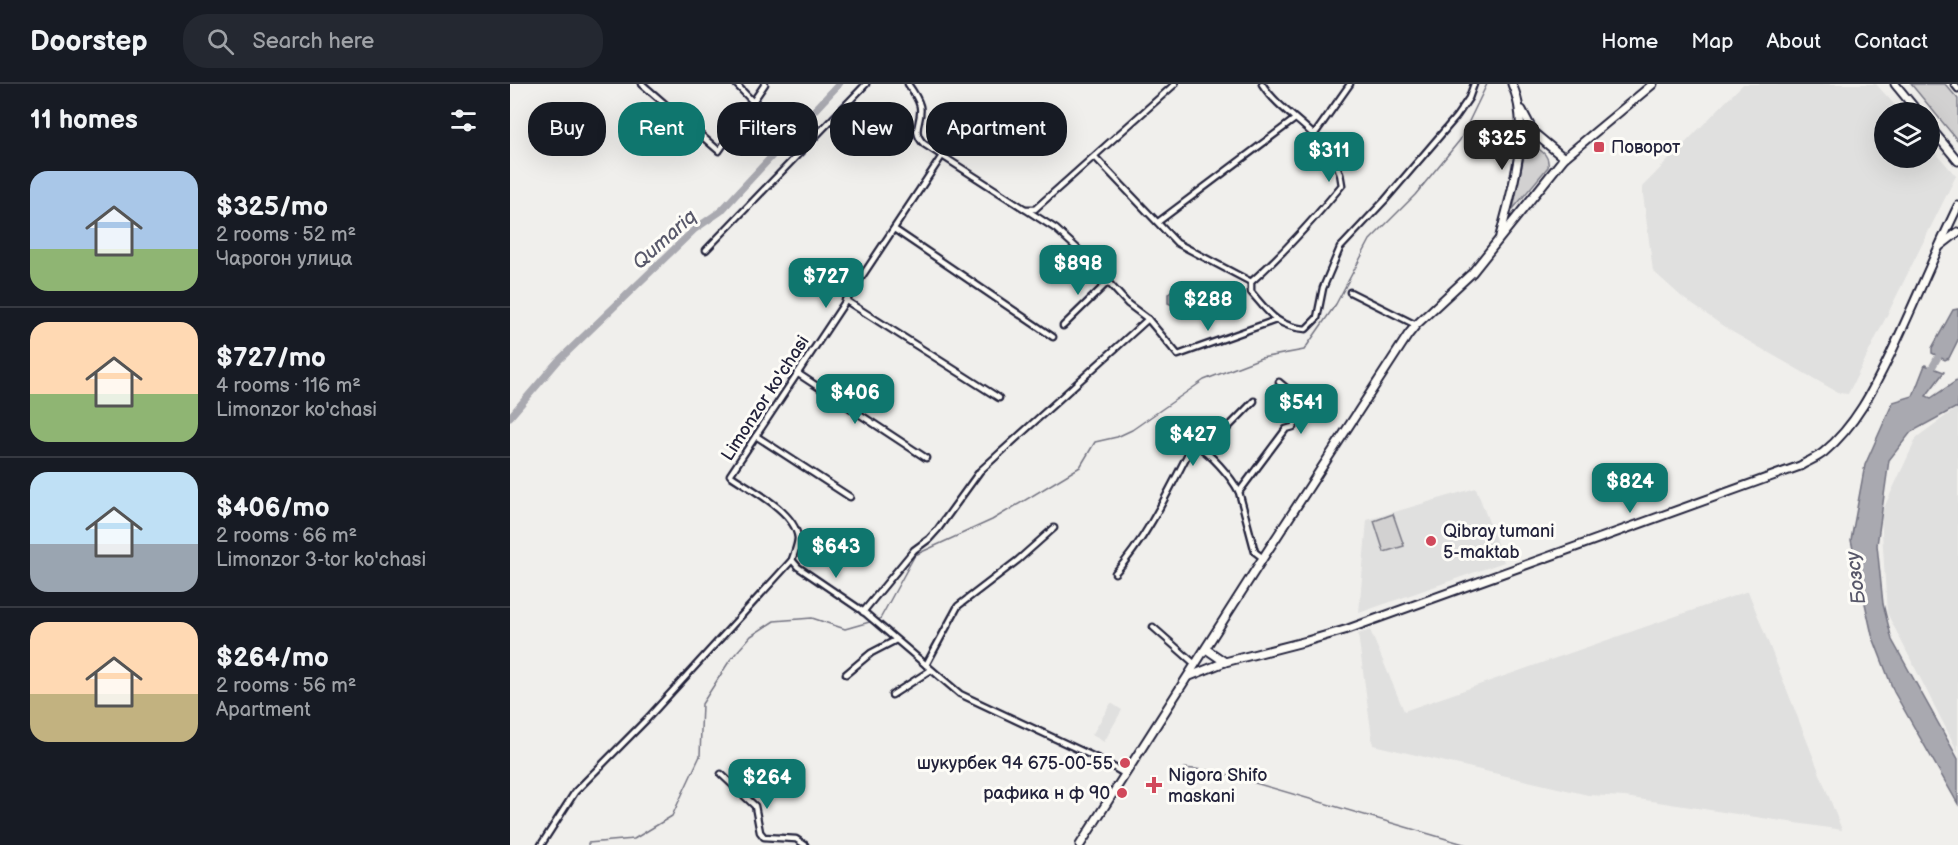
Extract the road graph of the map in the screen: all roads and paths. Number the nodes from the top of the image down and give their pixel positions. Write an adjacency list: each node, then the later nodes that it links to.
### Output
1 (642, 84): 23 (street)
2 (736, 84): 15 (street)
3 (765, 84): 16 (street)
4 (866, 84): 35 (street)
5 (908, 84): 22 (street)
6 (1175, 84): 25 (street)
7 (1262, 84): 19 (street)
8 (1350, 84): 20 (street)
9 (1474, 84): 41 (street)
10 (1653, 84): 26 (main road)
11 (1894, 84): 17 (main road)
12 (1954, 84): 14 (street)
13 (1514, 85): 18 (main road)
14 (1958, 89)
15 (752, 102)
16 (754, 102)
17 (1909, 102)
18 (1519, 105): 26 (main road); 33 (main road)
19 (1295, 119): 20 (street); 30 (street)
20 (1314, 135): 37 (street)
21 (1940, 139): 27 (main road)
22 (926, 143)
23 (717, 149)
24 (942, 156): 29 (street); 31 (street, Limonzor ko'chasi)
25 (1095, 157): 29 (street); 30 (street)
26 (1564, 158): 33 (main road)
27 (1957, 159)
28 (1958, 206): 34 (main road)
29 (1022, 208): 36 (street)
30 (1158, 222): 37 (street)
31 (894, 229): 39 (street, Limonzor ko'chasi); 44 (street)
32 (1958, 232): 34 (main road)
33 (1499, 238): 42 (main road)
34 (1938, 247): 62 (main road)
35 (706, 250)
36 (1108, 282): 40 (street); 43 (street)
37 (1251, 282): 41 (street)
38 (1350, 292): 42 (street)
39 (845, 300): 45 (street, Limonzor ko'chasi); 47 (street)
40 (1148, 319): 41 (street); 58 (street)
41 (1276, 321)
42 (1416, 325): 55 (main road)
43 (1063, 326)
44 (1053, 337)
45 (797, 373): 49 (street, Limonzor ko'chasi); 51 (street)
46 (1279, 382): 52 (street)
47 (999, 398)
48 (1254, 401): 50 (street)
49 (756, 436): 53 (street); 56 (street, Limonzor ko'chasi)
50 (1205, 451): 52 (street); 57 (street)
51 (926, 458)
52 (1239, 492): 55 (street)
53 (850, 497)
54 (1054, 528): 63 (street)
55 (1263, 558): 61 (main road)
56 (792, 560): 58 (street); 71 (street)
57 (1115, 573)
58 (864, 613): 60 (street)
59 (1153, 627): 64 (street)
60 (896, 640): 63 (street); 66 (street)
61 (1206, 650): 62 (main road); 64 (main road)
62 (1225, 662): 67 (main road)
63 (926, 665): 65 (street)
64 (1196, 665): 67 (main road)
65 (931, 670): 68 (street); 70 (street)
66 (846, 674)
67 (1188, 678): 70 (main road)
68 (892, 694)
69 (721, 774): 72 (street)
70 (1125, 774): 73 (main road)
71 (541, 845)
72 (805, 845)
73 (1080, 845)

